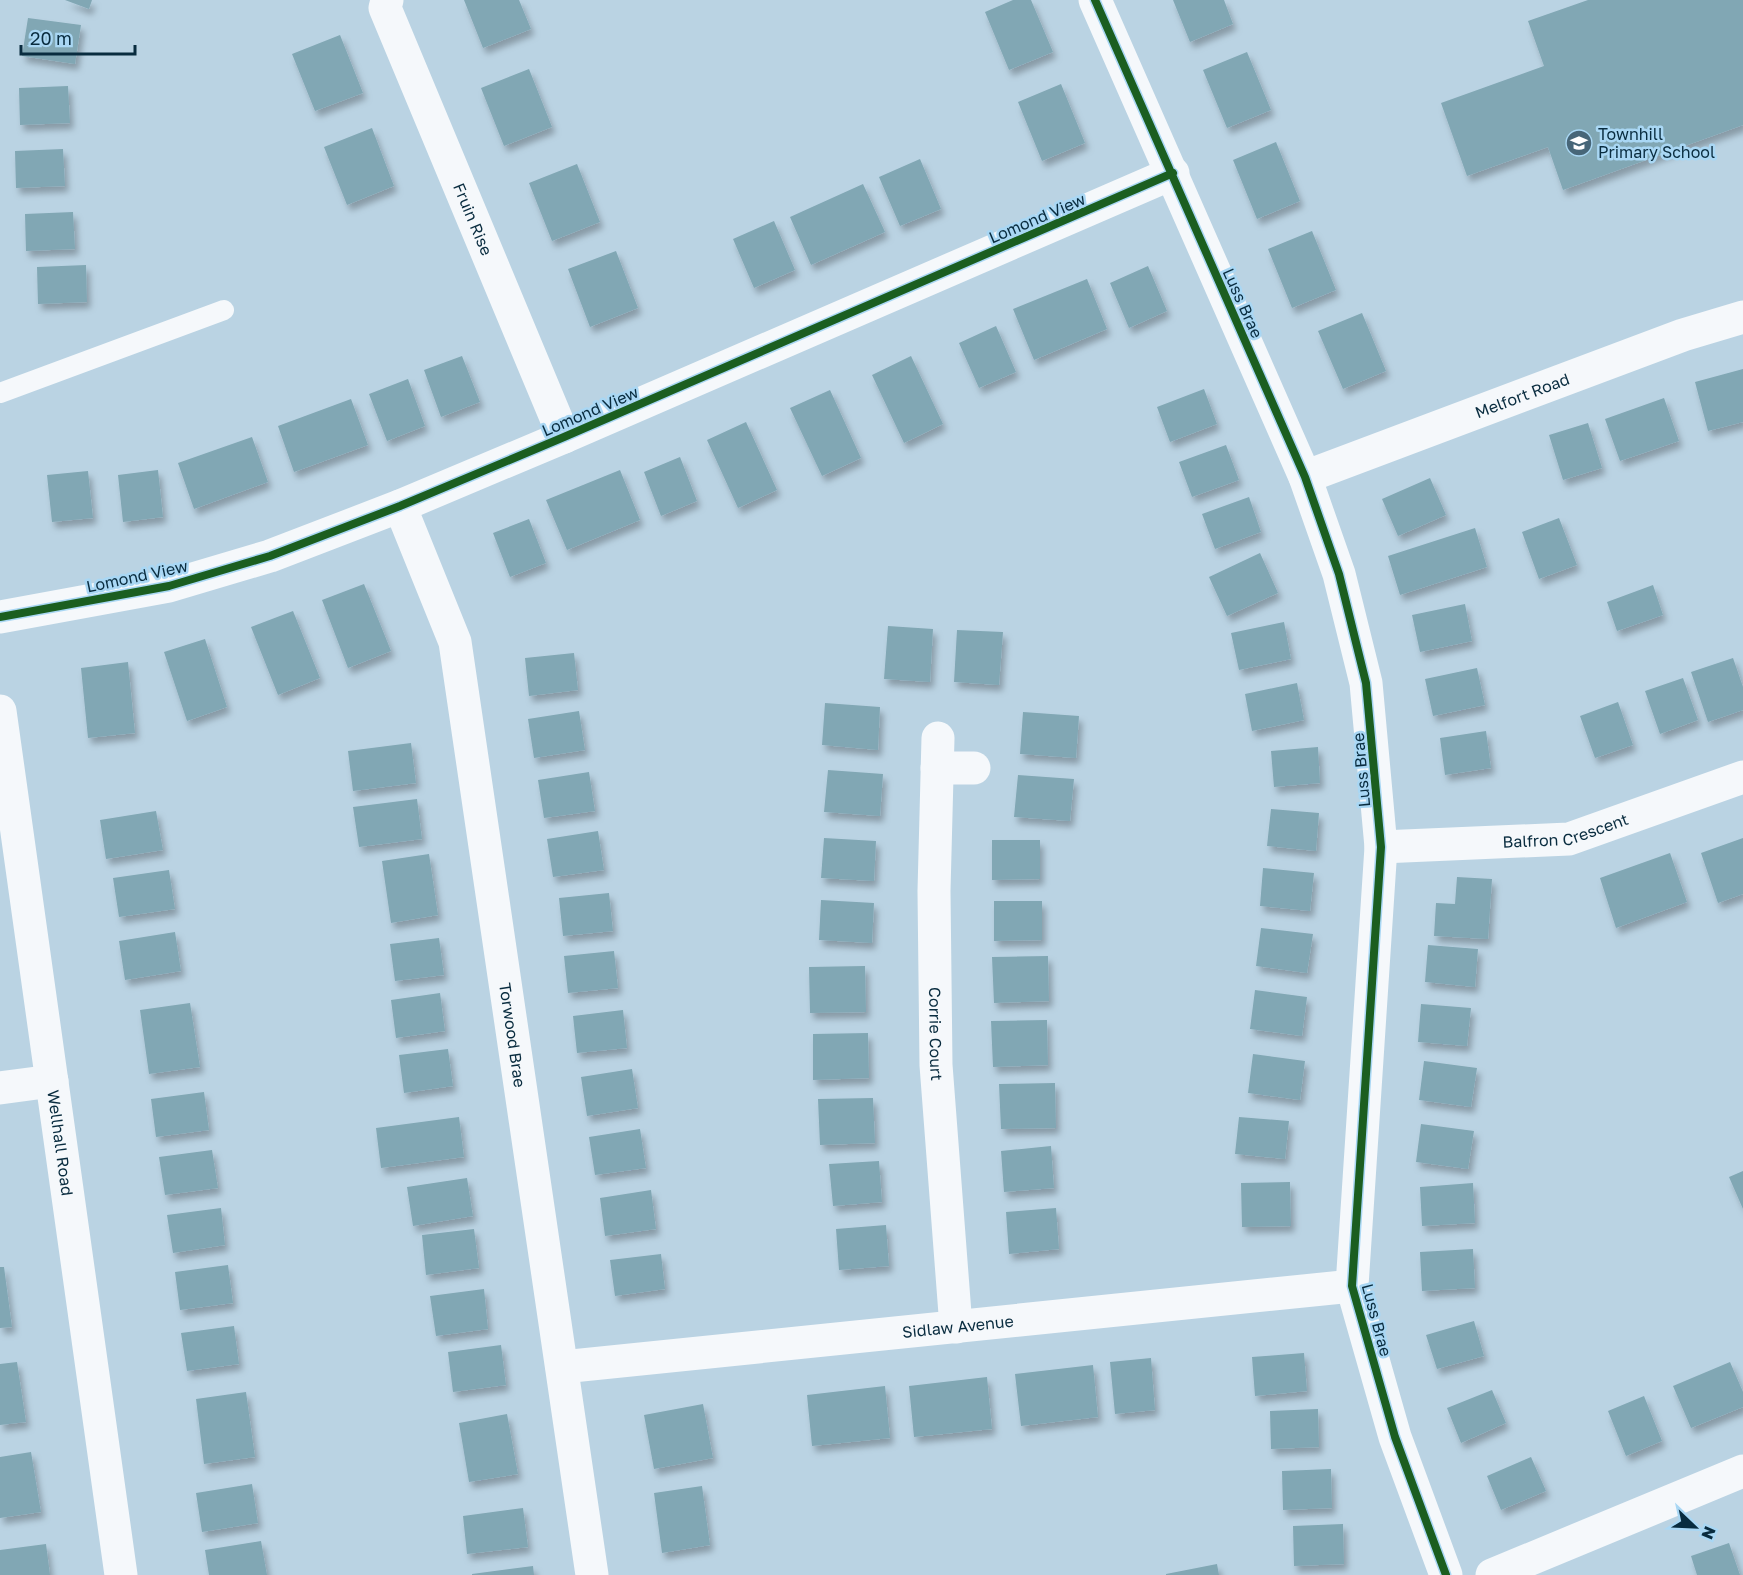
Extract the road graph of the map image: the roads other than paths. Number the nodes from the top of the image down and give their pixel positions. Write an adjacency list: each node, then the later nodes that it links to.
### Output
1 (387, 0): 7 (street, Fruin Rise)
2 (1095, 0): 3 (street, Luss Brae)
3 (1173, 174): 7 (street, Lomond View); 8 (street, Luss Brae)
4 (224, 310): 6 (lane)
5 (1743, 317): 8 (street, Melfort Road)
6 (0, 393)
7 (564, 437): 9 (street, Lomond View)
8 (1305, 477): 14 (street, Luss Brae)
9 (400, 506): 10 (street, Lomond View); 19 (street, Torwood Brae)
10 (0, 617)
11 (0, 711): 15 (street, Wellhall Road)
12 (974, 768): 18 (street, Corrie Court)
13 (1743, 777): 14 (street, Balfron Crescent)
14 (1382, 847): 17 (street, Luss Brae)
15 (52, 1081): 16 (street); 21 (street, Wellhall Road)
16 (0, 1088)
17 (1352, 1286): 18 (street, Sidlaw Avenue); 23 (street, Luss Brae)
18 (956, 1327): 19 (street, Sidlaw Avenue)
19 (562, 1367): 22 (street, Torwood Brae)
20 (1743, 1470): 24 (street)
21 (121, 1575)
22 (592, 1575)
23 (1446, 1575)
24 (1492, 1575)

